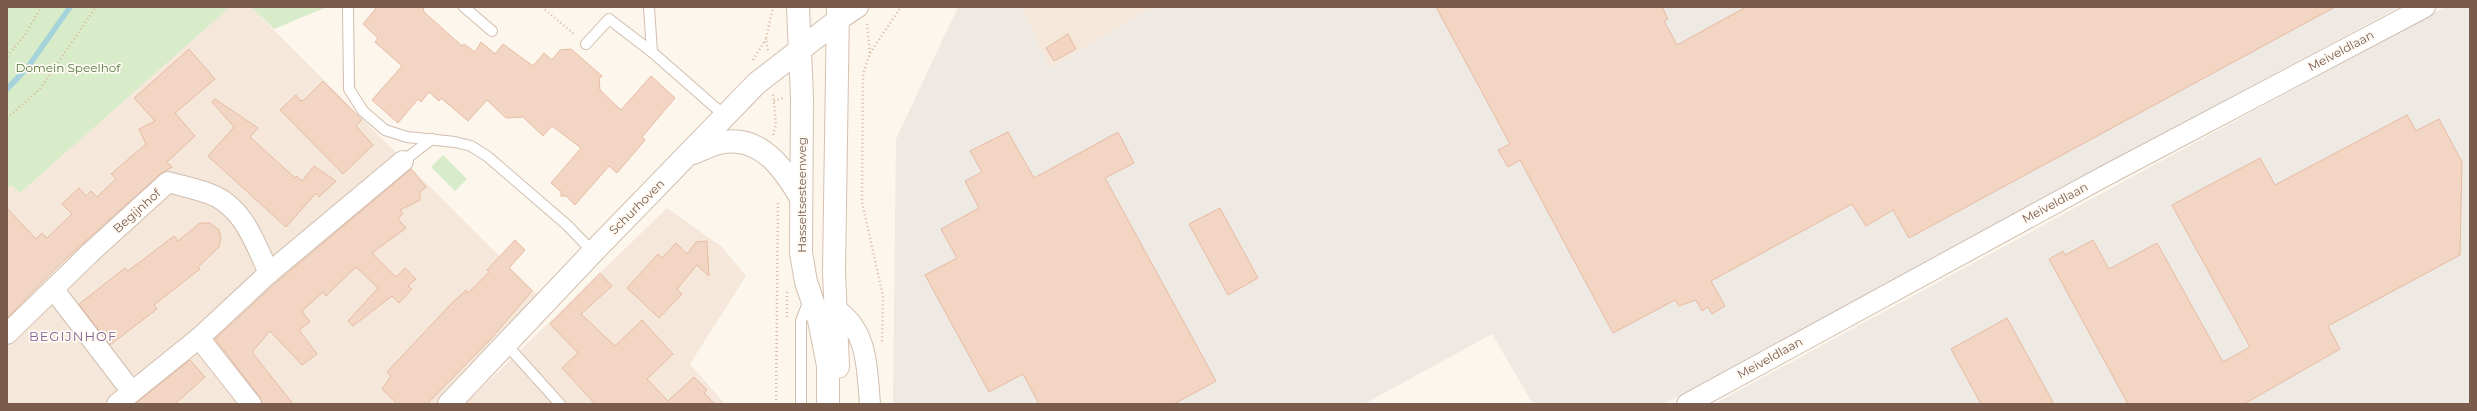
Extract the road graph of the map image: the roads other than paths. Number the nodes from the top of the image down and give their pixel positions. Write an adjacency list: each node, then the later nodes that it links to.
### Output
1 (348, 7): 13 (lane)
2 (464, 7): 8 (lane)
3 (649, 7): 11 (lane)
4 (798, 7): 10 (main road, Hasseltsesteenweg)
5 (2425, 7): 33 (street, Meiveldlaan)
6 (837, 14): 7 (street); 10 (main road, Schurhoven); 21 (main road)
7 (862, 15)
8 (492, 31)
9 (586, 44): 11 (lane)
10 (799, 48): 12 (main road, Schurhoven); 16 (main road, Hasseltsesteenweg)
11 (652, 52): 12 (lane)
12 (725, 116): 14 (main road, Schurhoven)
13 (432, 139): 15 (lane); 17 (lane)
14 (688, 155): 16 (main road); 17 (main road, Schurhoven)
15 (404, 160): 18 (street)
16 (801, 198): 20 (main road, Hasseltsesteenweg)
17 (592, 252): 24 (main road, Schurhoven)
18 (269, 273): 19 (street, Begijnhof); 23 (street)
19 (54, 290): 22 (street, Begijnhof); 25 (street)
20 (810, 296): 29 (lane); 30 (main road, Hasseltsesteenweg)
21 (837, 310): 31 (main road); 32 (street)
22 (7, 334)
23 (199, 338): 25 (street); 26 (street)
24 (506, 344): 27 (main road, Schurhoven); 28 (lane)
25 (125, 398)
26 (251, 404)
27 (449, 404)
28 (560, 404)
29 (801, 404)
30 (828, 404)
31 (838, 404)
32 (870, 404)
33 (1687, 404)

